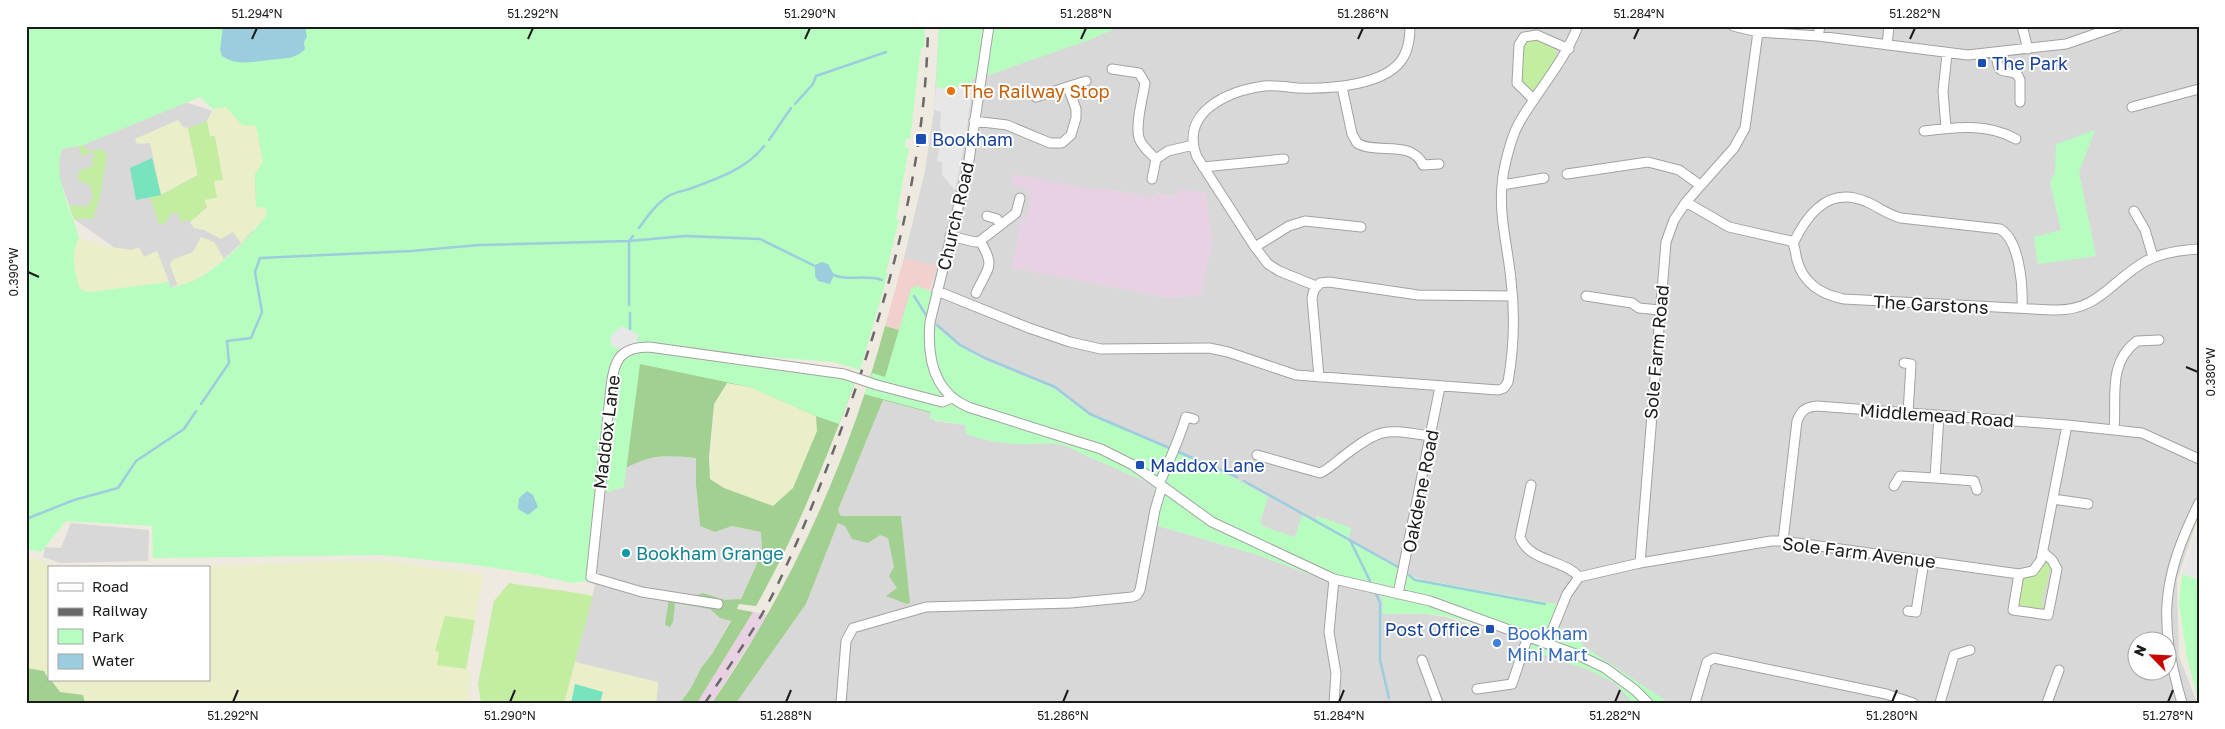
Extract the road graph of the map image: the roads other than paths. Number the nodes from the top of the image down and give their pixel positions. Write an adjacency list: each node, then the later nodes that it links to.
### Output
1 (988, 26): 25 (street, Church Road)
2 (1410, 26): 18 (street)
3 (1578, 26): 12 (street)
4 (1733, 26): 9 (street)
5 (1820, 26): 10 (street)
6 (1889, 26): 11 (street)
7 (2022, 26): 13 (street)
8 (2118, 26): 13 (street)
9 (1758, 32): 10 (street); 38 (street, Sole Farm Road)
10 (1818, 36): 11 (street)
11 (1887, 45): 14 (street)
12 (1569, 49): 22 (street); 22 (street)
13 (2028, 49): 15 (street)
14 (1947, 54): 15 (street); 26 (street)
15 (1996, 54): 23 (street)
16 (1112, 69): 30 (street)
17 (1086, 81): 19 (street)
18 (1342, 86): 29 (street); 32 (street)
19 (1068, 87): 21 (street); 25 (street)
20 (2199, 89): 24 (street)
21 (1036, 97)
22 (1534, 100): 37 (street)
23 (2020, 102)
24 (2132, 107)
25 (974, 121): 45 (street, Church Road)
26 (1946, 128): 27 (street); 28 (street)
27 (1924, 131)
28 (2016, 139)
29 (1193, 145): 30 (street); 33 (street)
30 (1156, 159): 36 (street)
31 (1284, 159): 33 (street)
32 (1439, 164)
33 (1203, 167): 48 (street)
34 (1567, 174): 38 (street)
35 (1544, 178): 37 (street)
36 (1152, 179)
37 (1502, 185): 54 (street)
38 (1700, 185): 40 (street, Sole Farm Road)
39 (1020, 198): 43 (street)
40 (1686, 202): 47 (street); 57 (street, Sole Farm Road)
41 (2134, 211): 50 (street)
42 (987, 216): 43 (street)
43 (1000, 225): 46 (street)
44 (1361, 227): 48 (street)
45 (950, 236): 46 (street); 52 (street, Church Road)
46 (980, 241): 53 (street)
47 (1794, 244): 56 (street, The Garstons); 56 (street)
48 (1255, 247): 51 (street)
49 (2199, 249): 50 (street, The Garstons)
50 (2153, 258): 56 (street, The Garstons)
51 (1316, 286): 54 (street); 60 (street)
52 (937, 291): 60 (street); 62 (street, Church Road)
53 (976, 293)
54 (1512, 296): 61 (street)
55 (1586, 296): 57 (street)
56 (2022, 308)
57 (1660, 310): 82 (street, Sole Farm Road)
58 (2159, 340): 67 (street)
59 (1904, 363): 63 (street)
60 (1319, 377): 61 (street)
61 (1440, 386): 68 (street, Oakdene Road)
62 (952, 398): 72 (street); 87 (street, Maddox Lane, bridge)
63 (1908, 412): 64 (street, Middlemead Road); 79 (street, Middlemead Road)
64 (1939, 415): 66 (street, Middlemead Road); 71 (street)
65 (1194, 419): 72 (street)
66 (2067, 425): 67 (street, Middlemead Road); 76 (street)
67 (2114, 430): 70 (street, Middlemead Road)
68 (1431, 436): 69 (street); 86 (street, Oakdene Road)
69 (1257, 455)
70 (2199, 459)
71 (1935, 478): 74 (street); 75 (street)
72 (1160, 485): 85 (street); 96 (street)
73 (1531, 485): 84 (street)
74 (1894, 486)
75 (1977, 490)
76 (2053, 499): 78 (street); 80 (street)
77 (2199, 503): 103 (street)
78 (2088, 504)
79 (1783, 541): 81 (street, Sole Farm Avenue); 82 (street, Sole Farm Avenue)
80 (2043, 552): 83 (street); 83 (street)
81 (1924, 561): 83 (street, Sole Farm Avenue); 88 (street)
82 (1640, 563): 84 (street)
83 (2018, 574)
84 (1579, 577): 90 (street)
85 (1334, 579): 86 (street); 95 (street)
86 (1398, 594): 89 (street)
87 (718, 604)
88 (1908, 610)
89 (1528, 636): 90 (street); 94 (street)
90 (1547, 643): 98 (street)
91 (1970, 650): 101 (street)
92 (1422, 660): 97 (street)
93 (2059, 670): 102 (street)
94 (1477, 689)
95 (1335, 702)
96 (842, 703)
97 (1438, 703)
98 (1648, 703)
99 (1695, 703): 100 (street)
100 (1913, 703)
101 (1940, 703)
102 (2047, 703)
103 (2182, 703)

